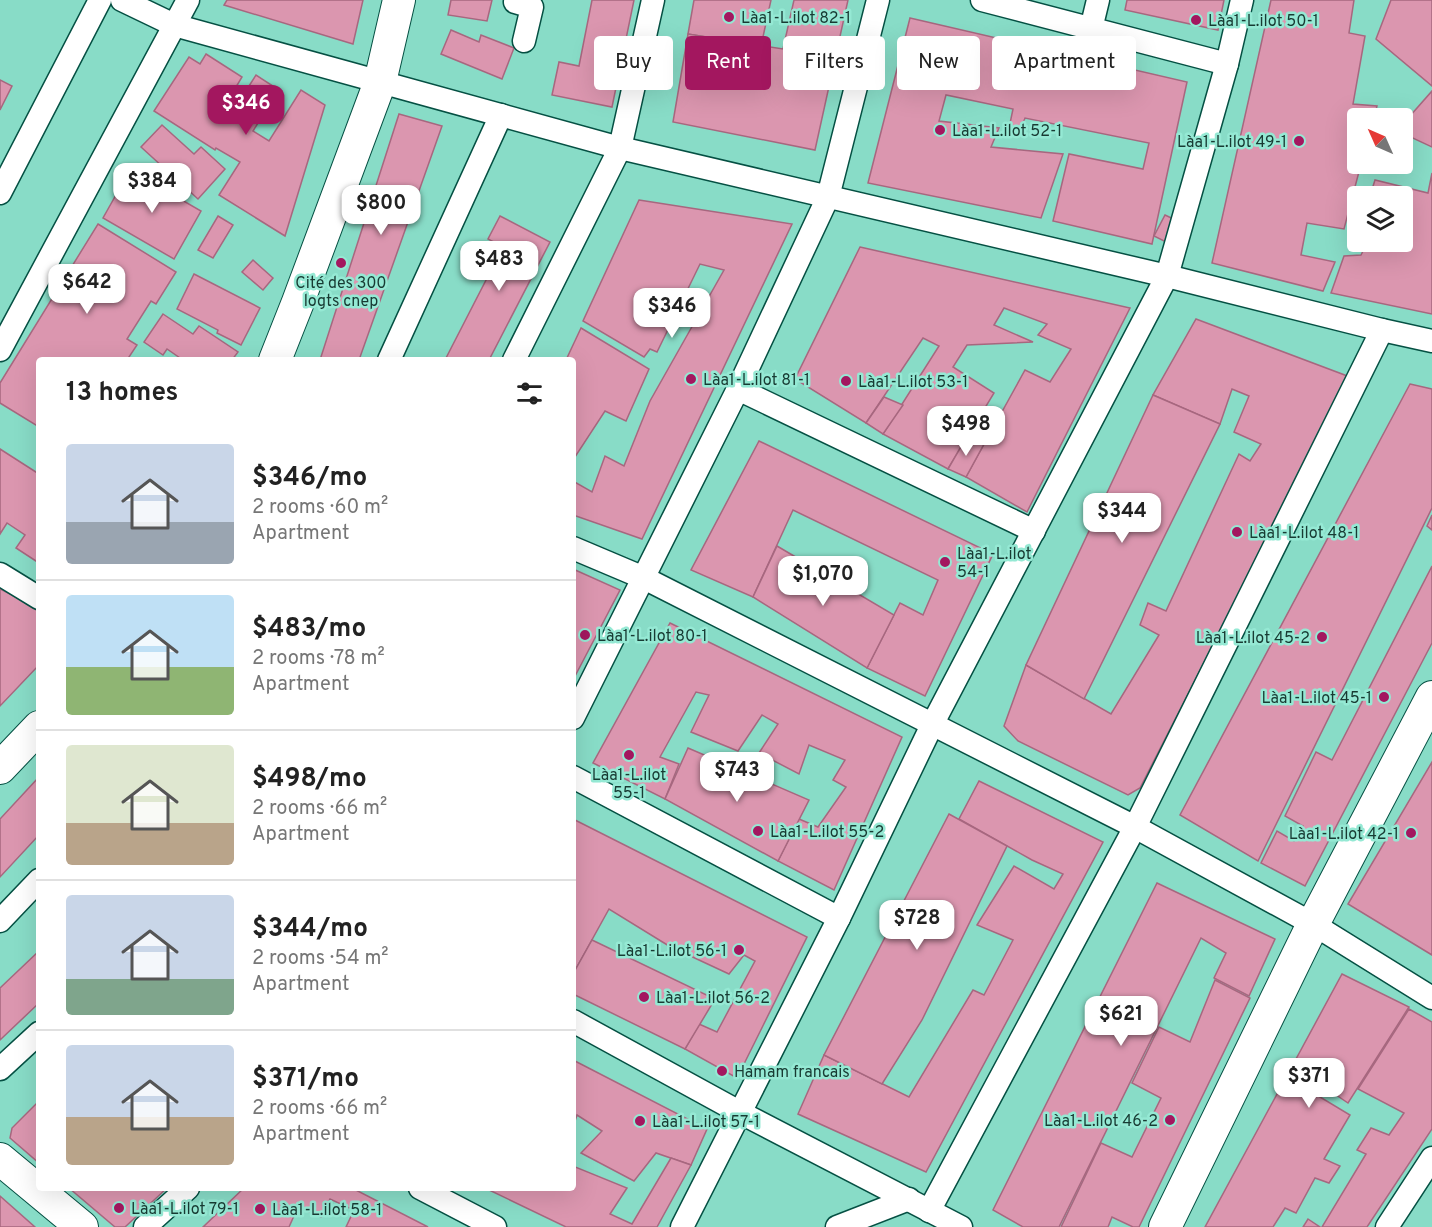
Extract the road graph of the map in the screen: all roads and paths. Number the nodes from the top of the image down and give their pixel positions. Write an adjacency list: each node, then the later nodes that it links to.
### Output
1 (100, 0): 18 (street)
2 (122, 0): 11 (street)
3 (188, 0): 11 (street)
4 (399, 0): 15 (street)
5 (516, 0): 13 (street)
6 (653, 0): 17 (street)
7 (878, 0): 19 (street)
8 (982, 0): 12 (street)
9 (1098, 0): 12 (street)
10 (1242, 0): 14 (street)
11 (174, 25): 15 (street); 23 (street)
12 (1091, 29): 14 (street)
13 (524, 41)
14 (1227, 64): 20 (street)
15 (380, 82): 16 (street); 24 (street)
16 (501, 115): 17 (street); 25 (street)
17 (620, 148): 19 (street); 26 (street)
18 (0, 193)
19 (828, 197): 20 (street); 27 (street)
20 (1167, 276): 21 (street); 28 (street)
21 (1382, 330): 22 (street); 39 (street)
22 (1432, 341)
23 (0, 350)
24 (276, 357)
25 (391, 357)
26 (516, 357)
27 (738, 389): 28 (street); 31 (street)
28 (1034, 531): 35 (street)
29 (576, 549): 31 (street)
30 (0, 574): 32 (street)
31 (644, 578): 34 (street); 35 (street)
32 (36, 596)
33 (1432, 697): 43 (street)
34 (576, 712)
35 (932, 725): 39 (street); 41 (street)
36 (36, 730): 37 (street)
37 (0, 768)
38 (576, 779): 41 (street)
39 (1135, 827): 43 (street); 56 (street)
40 (36, 883): 42 (street)
41 (839, 918): 48 (street)
42 (0, 921)
43 (1313, 924): 44 (street); 63 (street)
44 (1432, 998)
45 (576, 1023): 48 (street)
46 (36, 1036): 47 (street)
47 (0, 1069)
48 (741, 1113): 55 (street); 60 (street)
49 (1432, 1158): 64 (street)
50 (0, 1159): 51 (street)
51 (36, 1189)
52 (39, 1191): 57 (street)
53 (185, 1191): 58 (street)
54 (426, 1191): 59 (street)
55 (909, 1199): 56 (street); 61 (street)
56 (929, 1211): 62 (street)
57 (82, 1227)
58 (145, 1227)
59 (495, 1227)
60 (682, 1227)
61 (837, 1227)
62 (961, 1227)
63 (1165, 1227)
64 (1387, 1227)

